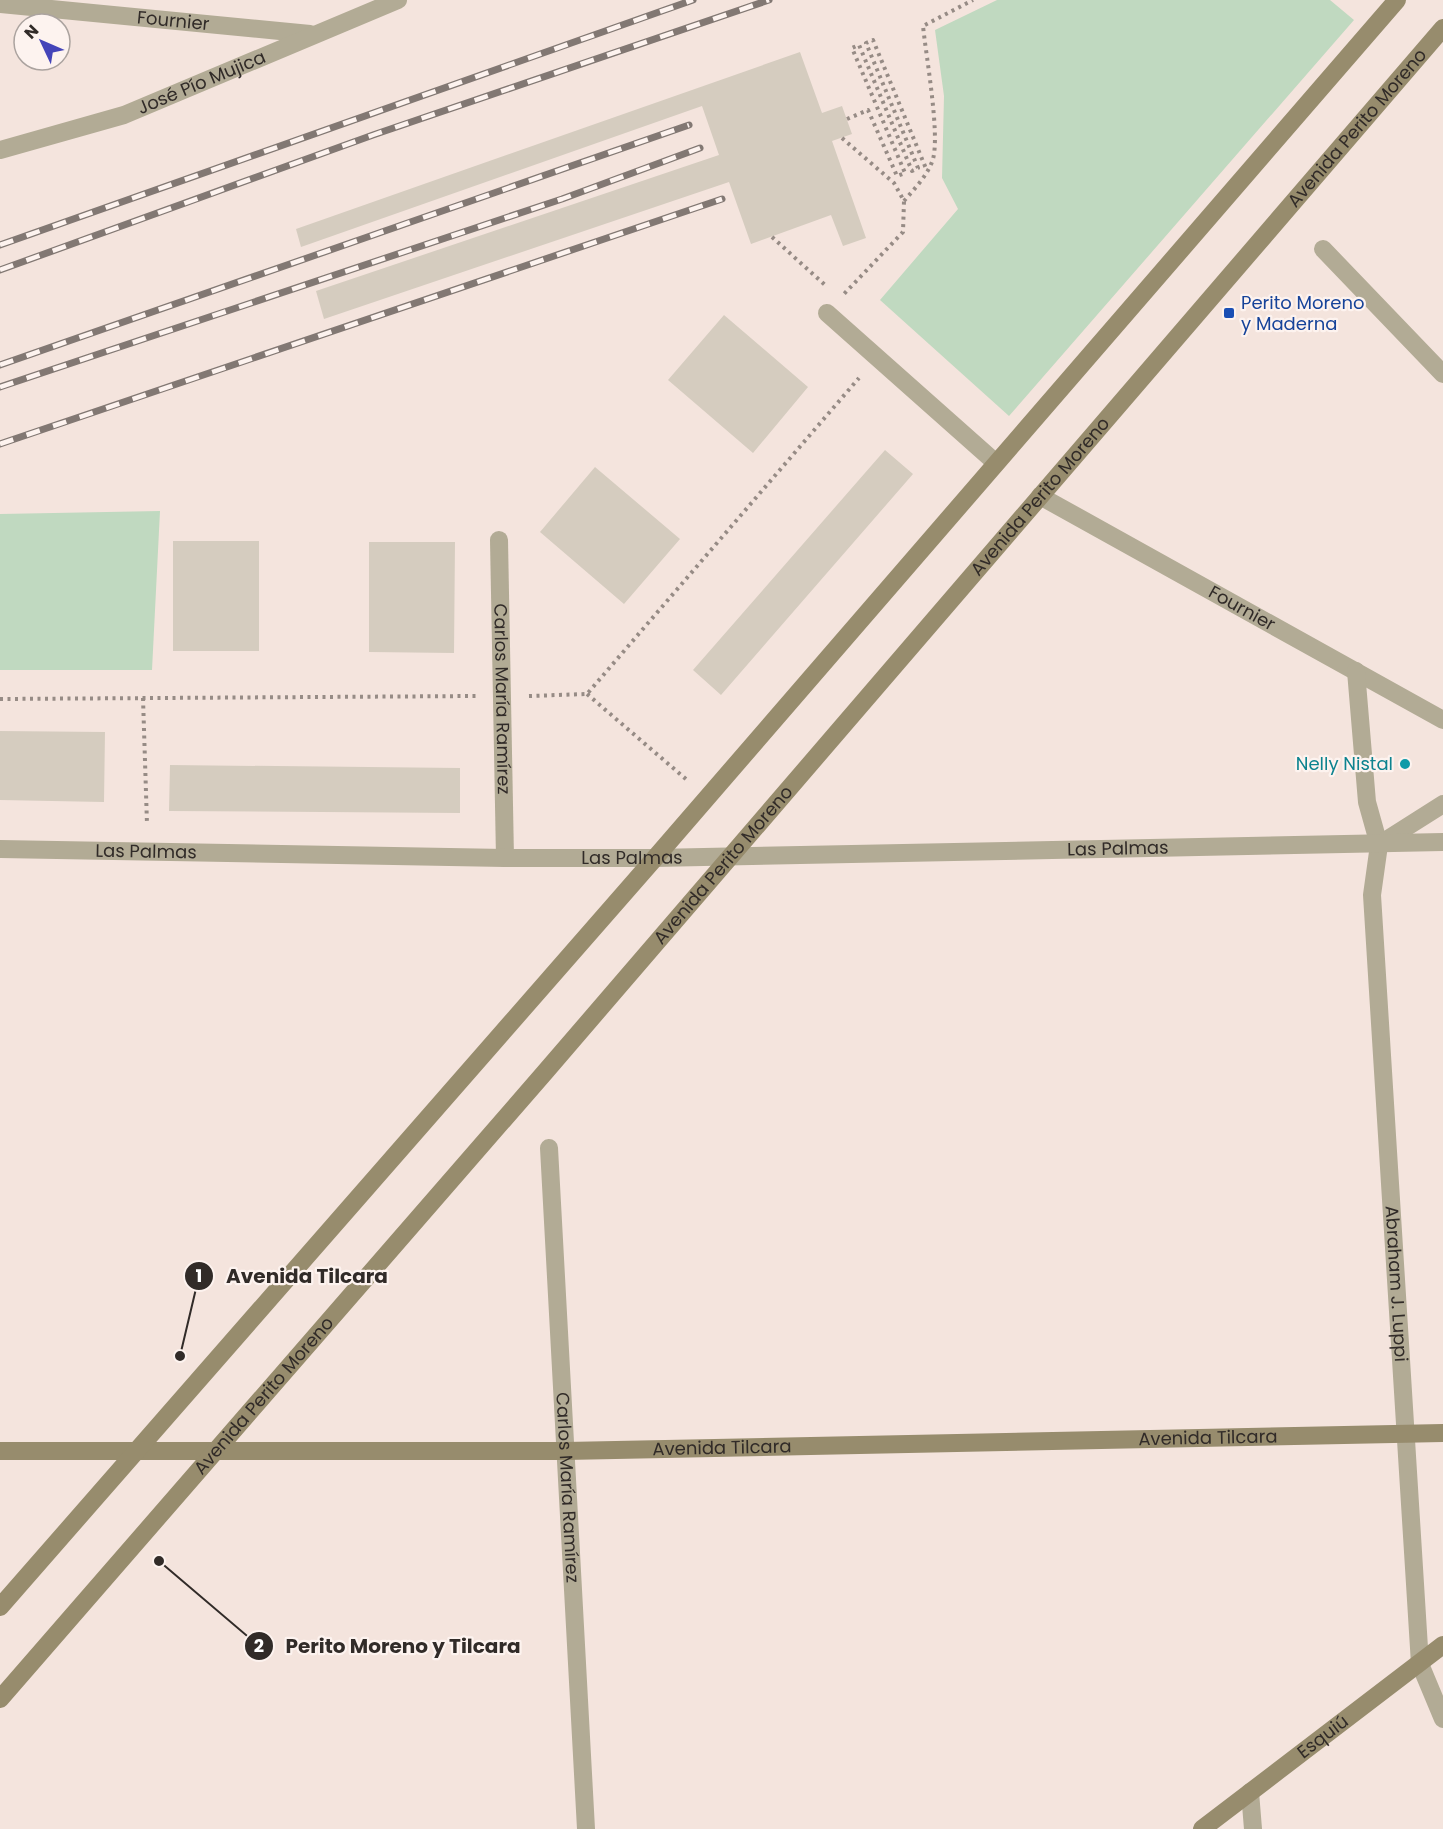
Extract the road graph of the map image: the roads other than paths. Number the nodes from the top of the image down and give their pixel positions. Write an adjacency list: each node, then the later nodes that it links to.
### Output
1 (398, 0): 5 (street, José Pío Mujica)
2 (1397, 0): 10 (main road)
3 (0, 4): 5 (street, Fournier)
4 (1443, 28): 11 (main road, Avenida Perito Moreno)
5 (312, 34): 6 (street, José Pío Mujica)
6 (0, 150)
7 (1323, 249): 9 (street)
8 (827, 313): 10 (street)
9 (1443, 374)
10 (996, 463): 21 (main road)
11 (1040, 496): 13 (street, Fournier); 19 (main road, Avenida Perito Moreno)
12 (499, 540): 20 (street, Carlos María Ramírez)
13 (1356, 671): 14 (street, Fournier); 17 (street, Abraham J. Luppi)
14 (1443, 720)
15 (1443, 804): 17 (street)
16 (1443, 842): 17 (street, Las Palmas)
17 (1379, 845): 19 (street, Las Palmas); 24 (street, Abraham J. Luppi)
18 (0, 849): 20 (street, Las Palmas)
19 (729, 857): 21 (street, Las Palmas); 25 (main road, Avenida Perito Moreno)
20 (505, 858): 21 (street, Las Palmas)
21 (655, 858): 28 (main road)
22 (549, 1148): 27 (street, Carlos María Ramírez)
23 (1443, 1433): 24 (main road, Avenida Tilcara)
24 (1405, 1434): 27 (main road, Avenida Tilcara); 31 (street, Abraham J. Luppi)
25 (216, 1450): 27 (main road, Avenida Tilcara); 28 (main road, Avenida Tilcara); 32 (main road, Avenida Perito Moreno)
26 (0, 1451): 28 (main road, Avenida Tilcara)
27 (566, 1451): 35 (street, Carlos María Ramírez)
28 (134, 1453): 29 (main road)
29 (0, 1607)
30 (1443, 1645): 31 (main road, Esquiú)
31 (1420, 1664): 33 (street, Abraham J. Luppi); 34 (main road, Esquiú)
32 (0, 1699)
33 (1443, 1719)
34 (1250, 1792): 36 (main road, Esquiú); 37 (street)
35 (586, 1829)
36 (1202, 1829)
37 (1253, 1829)

